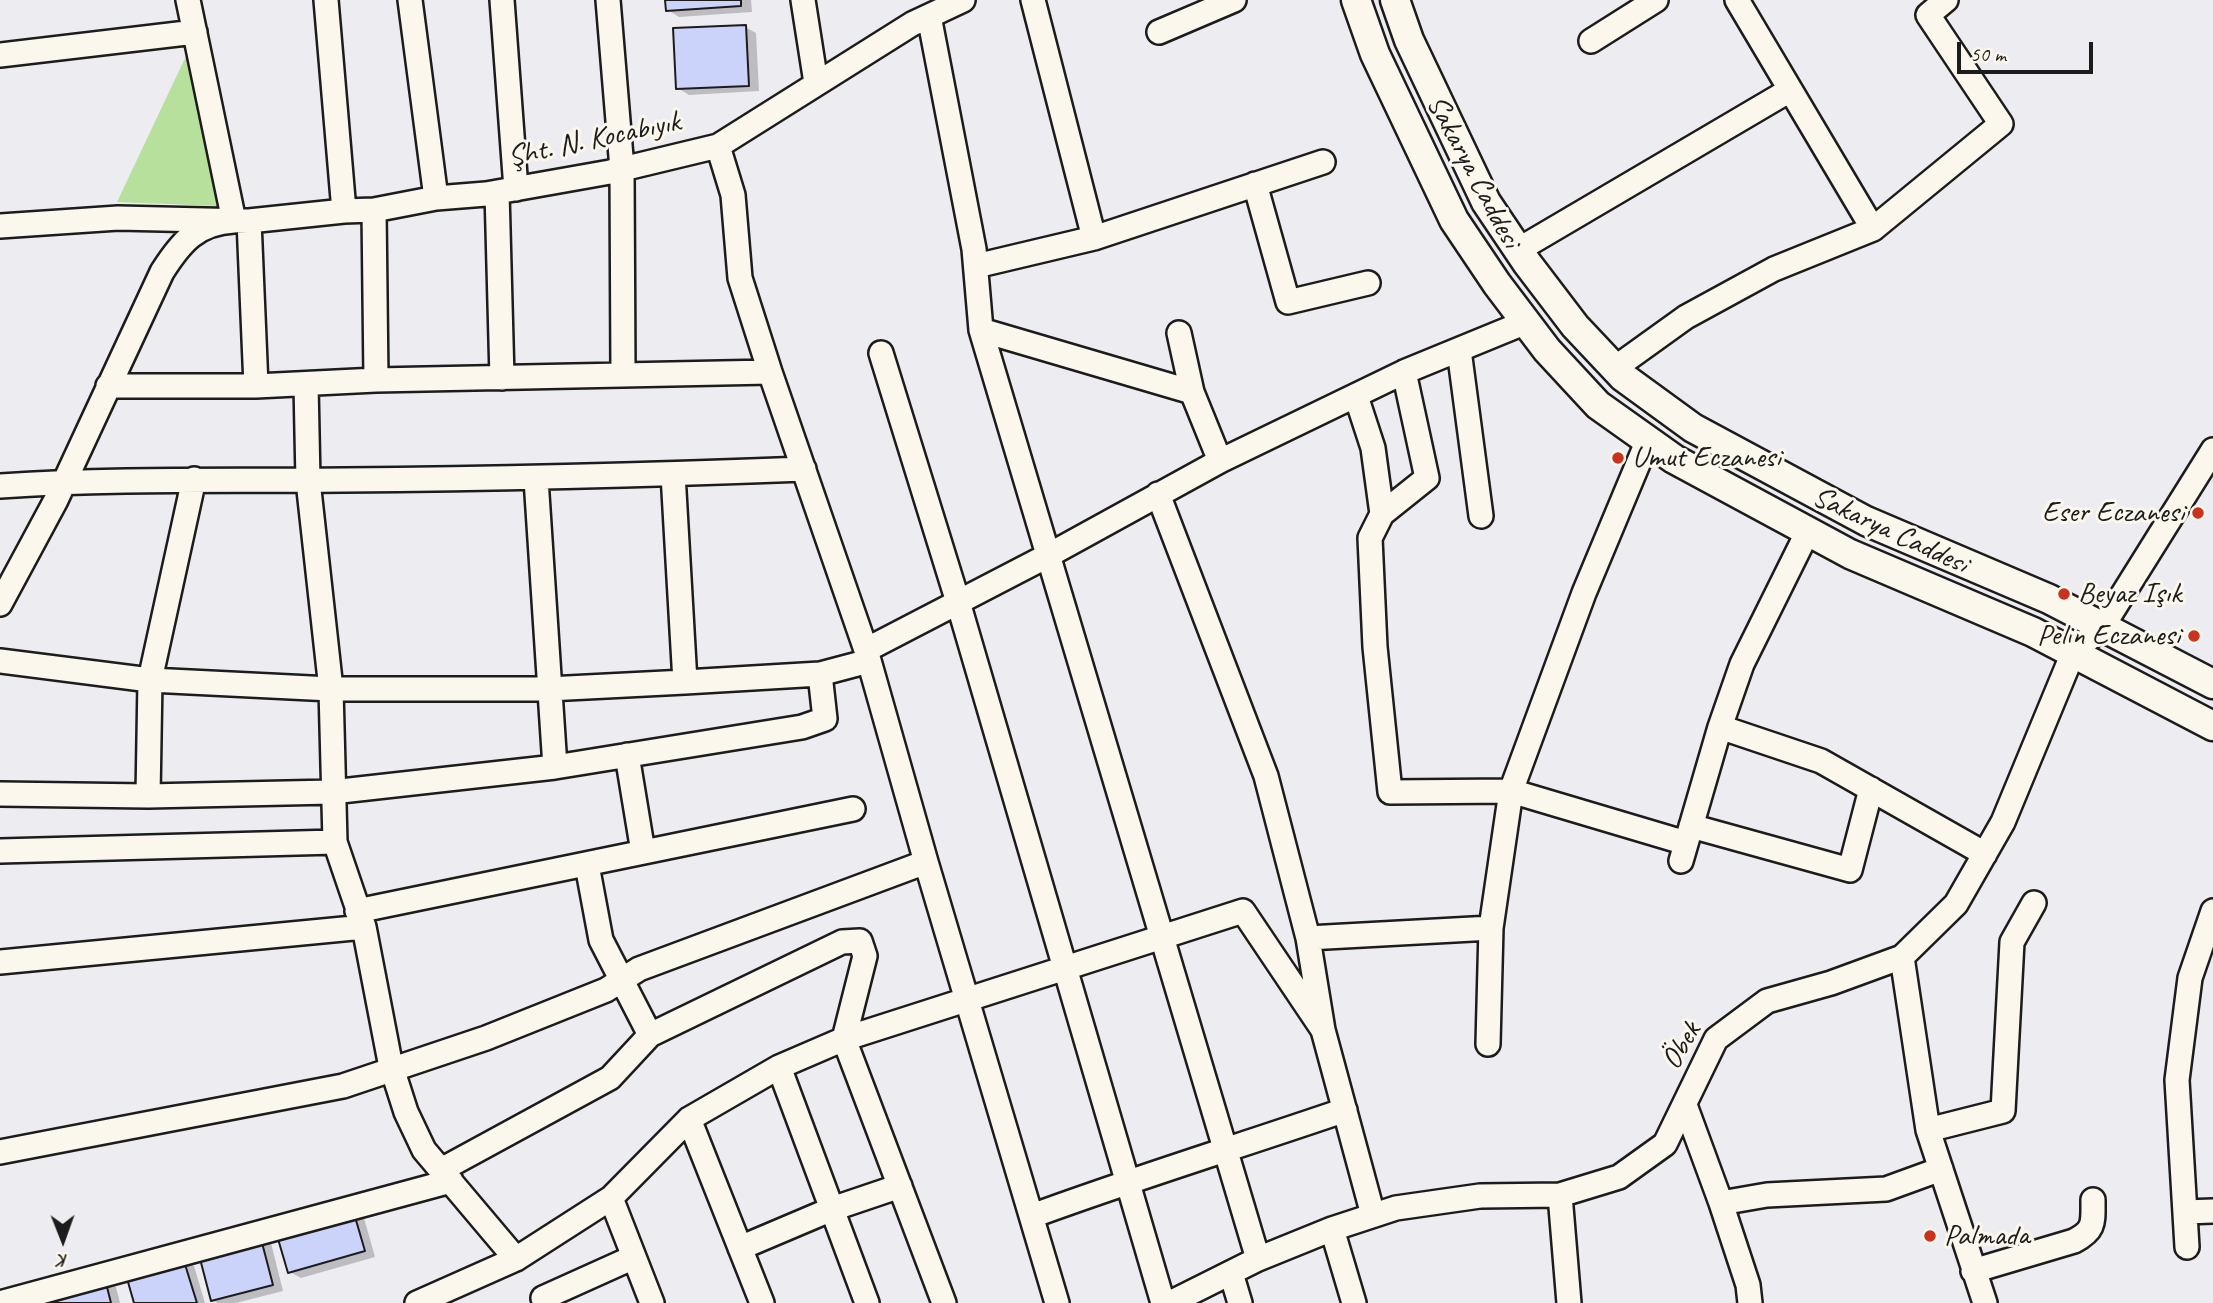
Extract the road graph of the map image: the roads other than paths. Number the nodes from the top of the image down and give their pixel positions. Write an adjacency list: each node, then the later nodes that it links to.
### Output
1 (188, 0): 16 (street)
2 (326, 0): 29 (street)
3 (410, 0): 27 (street)
4 (502, 0): 26 (street)
5 (608, 0): 24 (street)
6 (803, 0): 20 (street)
7 (962, 0): 15 (street, Şht. N. Kocabıyık)
8 (1033, 0): 33 (street)
9 (1234, 0): 17 (street)
10 (1356, 0): 37 (main road, Sakarya Caddesi)
11 (1395, 0): 34 (main road, Sakarya Caddesi)
12 (1656, 0): 18 (street)
13 (1737, 0): 21 (street)
14 (1946, 0): 32 (street)
15 (929, 16): 20 (street, Şht. N. Kocabıyık); 35 (street)
16 (195, 32): 19 (street); 30 (street)
17 (1159, 32)
18 (1591, 41)
19 (0, 55)
20 (816, 83): 22 (street, Şht. N. Kocabıyık)
21 (1790, 90): 32 (street); 34 (street)
22 (718, 146): 24 (street, Şht. N. Kocabıyık); 43 (street)
23 (1323, 162): 25 (street)
24 (622, 169): 26 (street, Şht. N. Kocabıyık); 45 (street)
25 (1255, 184): 33 (street); 36 (street)
26 (507, 190): 27 (street, Şht. N. Kocabıyık); 46 (street)
27 (436, 198): 28 (street, Şht. N. Kocabıyık)
28 (373, 210): 29 (street, Şht. N. Kocabıyık); 47 (street)
29 (344, 211): 30 (street, Şht. N. Kocabıyık)
30 (242, 221): 31 (street, Şht. N. Kocabıyık); 49 (street); 50 (street)
31 (0, 226)
32 (1873, 229): 42 (street)
33 (1094, 238): 35 (street)
34 (1518, 250): 42 (main road, Sakarya Caddesi)
35 (976, 266): 38 (street)
36 (1368, 283)
37 (1526, 322): 40 (street); 53 (main road, Sakarya Caddesi)
38 (981, 330): 51 (street); 67 (street)
39 (1179, 333): 51 (street)
40 (1459, 350): 44 (street); 65 (street)
41 (881, 353): 69 (street)
42 (1615, 368): 70 (main road, Sakarya Caddesi)
43 (770, 372): 45 (street); 56 (street)
44 (1404, 372): 52 (street); 64 (street)
45 (623, 375): 46 (street)
46 (502, 378): 47 (street)
47 (376, 380): 48 (street)
48 (306, 384): 50 (street); 60 (street)
49 (108, 386): 50 (street); 61 (street)
50 (256, 386)
51 (1192, 392): 55 (street)
52 (1356, 396): 55 (street); 64 (street)
53 (1648, 440): 66 (main road, Sakarya Caddesi); 85 (street)
54 (2213, 450): 70 (street, Öbek)
55 (1220, 461): 63 (street)
56 (804, 469): 57 (street); 72 (street)
57 (673, 474): 59 (street); 76 (street)
58 (194, 479): 60 (street); 61 (street); 75 (street)
59 (536, 479): 60 (street); 79 (street)
60 (308, 481): 78 (street)
61 (64, 482): 62 (street); 68 (street)
62 (0, 486)
63 (1158, 494): 67 (street); 102 (street)
64 (1382, 514): 85 (street)
65 (1481, 516)
66 (1808, 531): 71 (main road, Sakarya Caddesi); 81 (street)
67 (1049, 555): 69 (street); 101 (street)
68 (4, 592)
69 (958, 602): 72 (street); 105 (street)
70 (2103, 626): 71 (street, Öbek); 77 (main road, Sakarya Caddesi)
71 (2073, 653): 80 (main road, Sakarya Caddesi); 94 (street, Öbek)
72 (868, 655): 74 (street); 95 (street)
73 (0, 662): 75 (street)
74 (820, 674): 76 (street); 82 (street)
75 (150, 680): 78 (street); 88 (street)
76 (685, 682): 79 (street)
77 (2213, 684)
78 (331, 689): 79 (street); 86 (street)
79 (548, 689): 83 (street)
80 (2213, 726)
81 (1720, 727): 84 (street); 91 (street)
82 (627, 755): 83 (street); 93 (street)
83 (555, 766): 86 (street)
84 (1871, 789): 91 (street); 94 (street)
85 (1511, 791): 91 (street); 100 (street)
86 (332, 792): 88 (street); 90 (street)
87 (0, 794): 88 (street)
88 (148, 796)
89 (853, 809): 93 (street)
90 (335, 842): 92 (street); 99 (street)
91 (1686, 844)
92 (0, 851)
93 (643, 852): 96 (street)
94 (1985, 854): 103 (street, Öbek)
95 (926, 862): 106 (street); 107 (street)
96 (587, 865): 99 (street); 106 (street)
97 (2035, 903): 117 (street)
98 (2213, 911): 130 (street)
99 (360, 919): 104 (street); 113 (street)
100 (1491, 928): 102 (street); 111 (street)
101 (1161, 937): 105 (street); 108 (street); 118 (street)
102 (1308, 938): 108 (street)
103 (1902, 957): 114 (street, Öbek); 117 (street)
104 (0, 962)
105 (1065, 969): 107 (street); 122 (street)
106 (621, 982): 109 (street); 113 (street)
107 (968, 1000): 110 (street); 132 (street)
108 (1323, 1030): 115 (street)
109 (650, 1035): 110 (street); 121 (street)
110 (844, 1040): 112 (street); 123 (street)
111 (1488, 1044)
112 (779, 1067): 116 (street); 128 (street)
113 (393, 1070): 119 (street); 121 (street)
114 (1685, 1105): 124 (street, Öbek); 127 (street)
115 (1345, 1110): 118 (street); 131 (street)
116 (689, 1119): 125 (street); 135 (street)
117 (1928, 1130): 120 (street)
118 (1225, 1151): 122 (street); 138 (street)
119 (0, 1152)
120 (1941, 1169): 127 (street); 139 (street)
121 (446, 1176): 137 (street); 141 (street)
122 (1127, 1181): 132 (street); 149 (street)
123 (900, 1186): 128 (street); 147 (street)
124 (1560, 1195): 131 (street, Öbek); 153 (street)
125 (611, 1198): 136 (street); 137 (street)
126 (2093, 1200): 139 (street)
127 (1721, 1203): 154 (street)
128 (832, 1209): 135 (street); 146 (street)
129 (2213, 1211): 130 (street)
130 (2185, 1212): 134 (street)
131 (1373, 1215): 133 (street, Öbek)
132 (1032, 1216): 148 (street)
133 (1332, 1229): 138 (street, Öbek); 152 (street)
134 (2187, 1247)
135 (740, 1248): 145 (street)
136 (634, 1257): 143 (street); 144 (street)
137 (516, 1259): 142 (street)
138 (1258, 1259): 140 (street, Öbek)
139 (1973, 1271): 155 (street)
140 (1231, 1273): 150 (street, Öbek); 151 (street)
141 (0, 1303)
142 (417, 1303)
143 (545, 1303)
144 (652, 1303)
145 (762, 1303)
146 (867, 1303)
147 (944, 1303)
148 (1057, 1303)
149 (1163, 1303)
150 (1170, 1303)
151 (1240, 1303)
152 (1354, 1303)
153 (1569, 1303)
154 (1749, 1303)
155 (1985, 1303)

